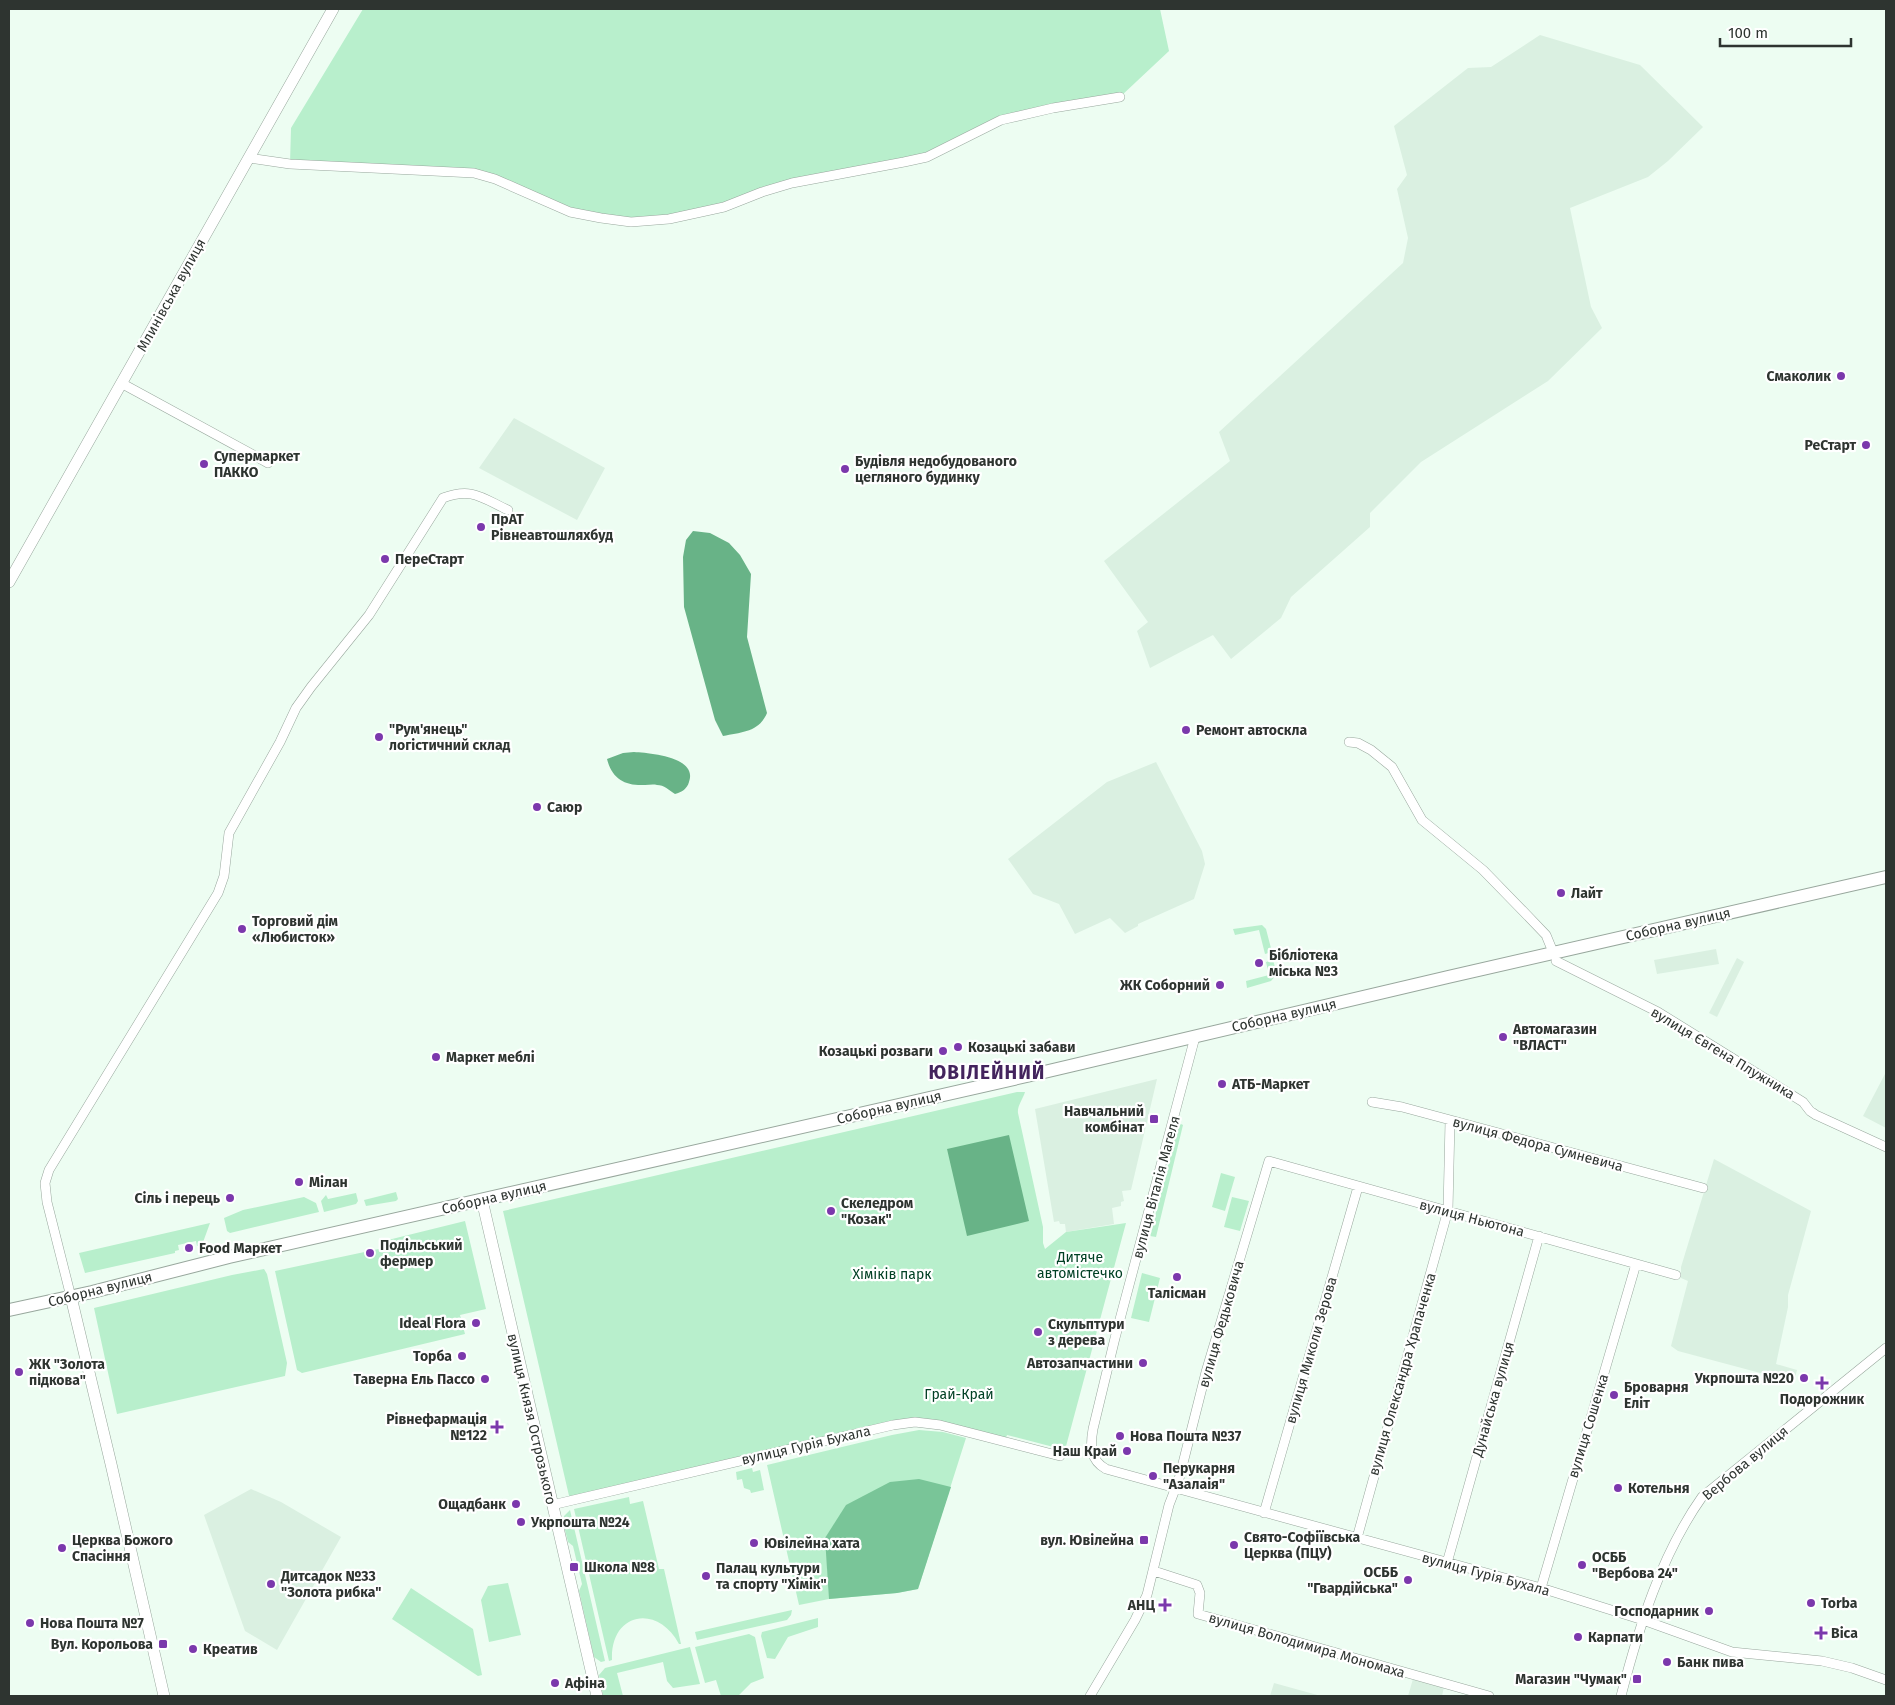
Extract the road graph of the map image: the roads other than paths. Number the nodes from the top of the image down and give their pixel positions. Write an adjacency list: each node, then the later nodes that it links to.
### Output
1 (333, 9): 3 (street, Млинівська вулиця)
2 (1120, 97): 3 (street)
3 (249, 158): 4 (street, Млинівська вулиця)
4 (121, 383): 5 (street); 7 (street, Млинівська вулиця)
5 (268, 463)
6 (508, 510): 23 (street)
7 (9, 582)
8 (1349, 742): 10 (street)
9 (1886, 877): 10 (main road, Соборна вулиця)
10 (1555, 957): 11 (main road, Соборна вулиця); 14 (street, вулиця Євгена Плужника)
11 (1195, 1036): 18 (main road, Соборна вулиця); 26 (street, вулиця Віталія Магеля)
12 (1372, 1102): 13 (street, вулиця Федора Сумневича)
13 (1450, 1121): 17 (street, вулиця Федора Сумневича); 19 (street, вулиця Олександра Храпаченка)
14 (1886, 1147)
15 (1268, 1161): 16 (street, вулиця Ньютона); 28 (street, вулиця Федьковича)
16 (1358, 1187): 19 (street, вулиця Ньютона); 30 (street, вулиця Миколи Зерова)
17 (1703, 1188)
18 (482, 1200): 23 (main road, Соборна вулиця); 29 (street, вулиця Князя Острозького)
19 (1448, 1210): 20 (street, вулиця Ньютона); 31 (street, вулиця Олександра Храпаченка)
20 (1539, 1236): 21 (street, вулиця Ньютона); 32 (street, Дунайська вулиця)
21 (1636, 1264): 22 (street, вулиця Ньютона); 34 (street, вулиця Сошенка)
22 (1676, 1275)
23 (71, 1297): 24 (main road, Соборна вулиця); 37 (street)
24 (9, 1310)
25 (1886, 1348): 35 (street, Вербова вулиця)
26 (1092, 1454): 28 (street, вулиця Гурія Бухала)
27 (1060, 1456): 29 (street, вулиця Гурія Бухала)
28 (1175, 1488): 30 (street, вулиця Гурія Бухала); 33 (street)
29 (552, 1505): 38 (street, вулиця Князя Острозького)
30 (1264, 1513): 31 (street, вулиця Гурія Бухала)
31 (1357, 1538): 32 (street, вулиця Гурія Бухала)
32 (1447, 1563): 34 (street, вулиця Гурія Бухала)
33 (1154, 1571): 39 (street); 40 (street, вулиця Володимира Мономаха)
34 (1541, 1588): 35 (street, вулиця Гурія Бухала)
35 (1643, 1620): 36 (street, вулиця Гурія Бухала); 41 (street, Вербова вулиця)
36 (1886, 1680)
37 (164, 1696)
38 (597, 1696)
39 (1090, 1696)
40 (1489, 1696)
41 (1621, 1696)

